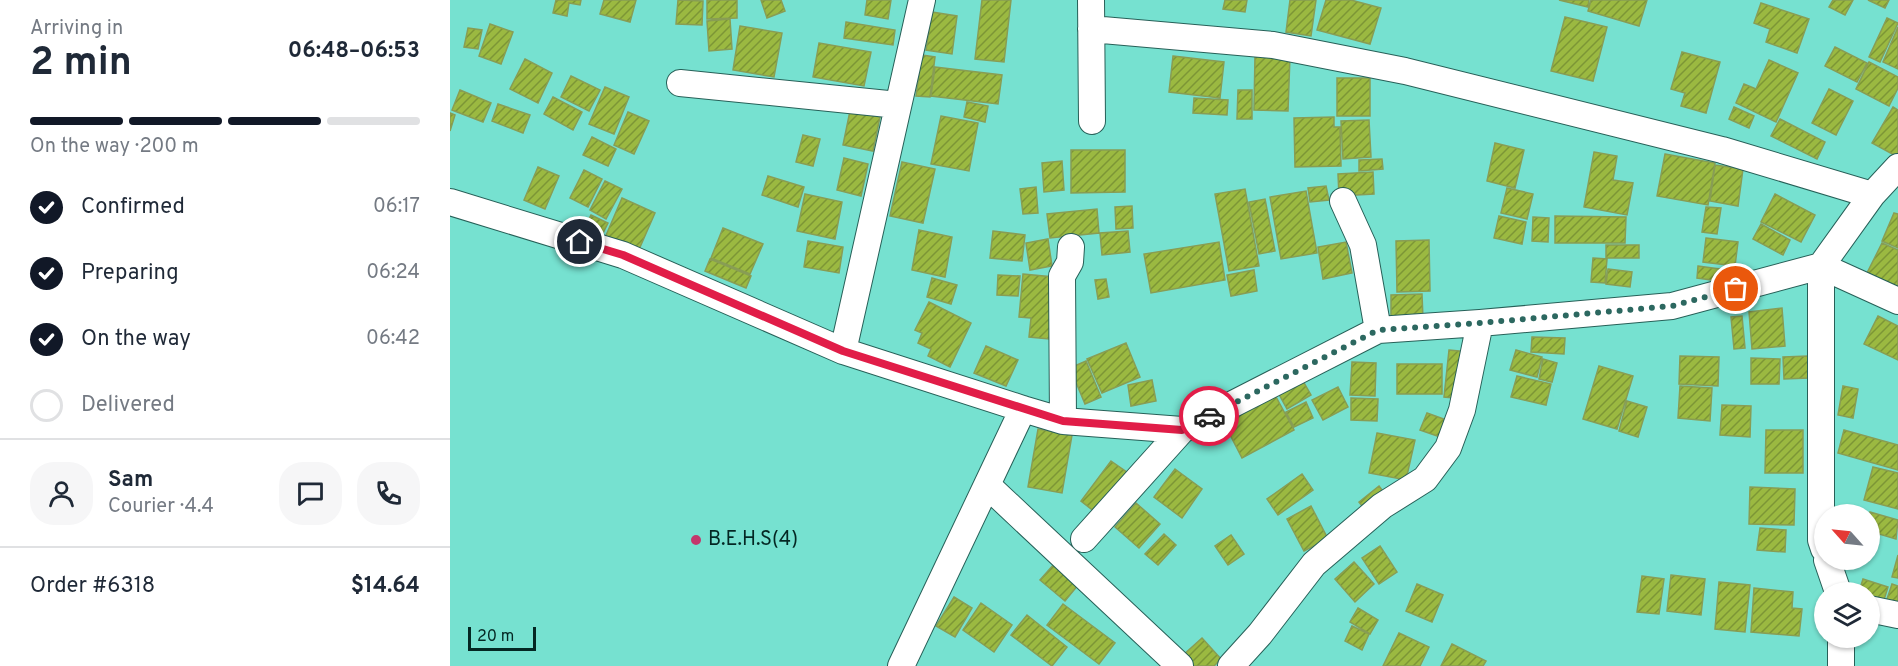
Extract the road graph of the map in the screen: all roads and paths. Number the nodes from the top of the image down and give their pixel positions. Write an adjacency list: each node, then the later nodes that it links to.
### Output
1 (922, 0): 5 (street)
2 (1091, 0): 3 (street)
3 (1091, 29): 6 (street); 8 (street)
4 (680, 83): 5 (street)
5 (898, 105): 16 (street)
6 (1092, 121)
7 (1898, 167): 8 (street)
8 (1872, 195): 12 (street)
9 (1343, 201): 15 (street)
10 (450, 202): 16 (street)
11 (1071, 247): 18 (street)
12 (1821, 266): 13 (street); 14 (street); 21 (street)
13 (1898, 301)
14 (1480, 323): 15 (street); 28 (street)
15 (1378, 330): 19 (street)
16 (843, 351): 17 (street)
17 (1023, 409): 18 (street); 20 (street)
18 (1063, 421): 19 (street)
19 (1182, 430): 22 (street)
20 (987, 485): 26 (street); 27 (street)
21 (1821, 504)
22 (1084, 539)
23 (1880, 611): 24 (street)
24 (1898, 615)
25 (1841, 648): 29 (street)
26 (901, 666)
27 (1180, 666)
28 (1231, 666)
29 (1841, 666)

